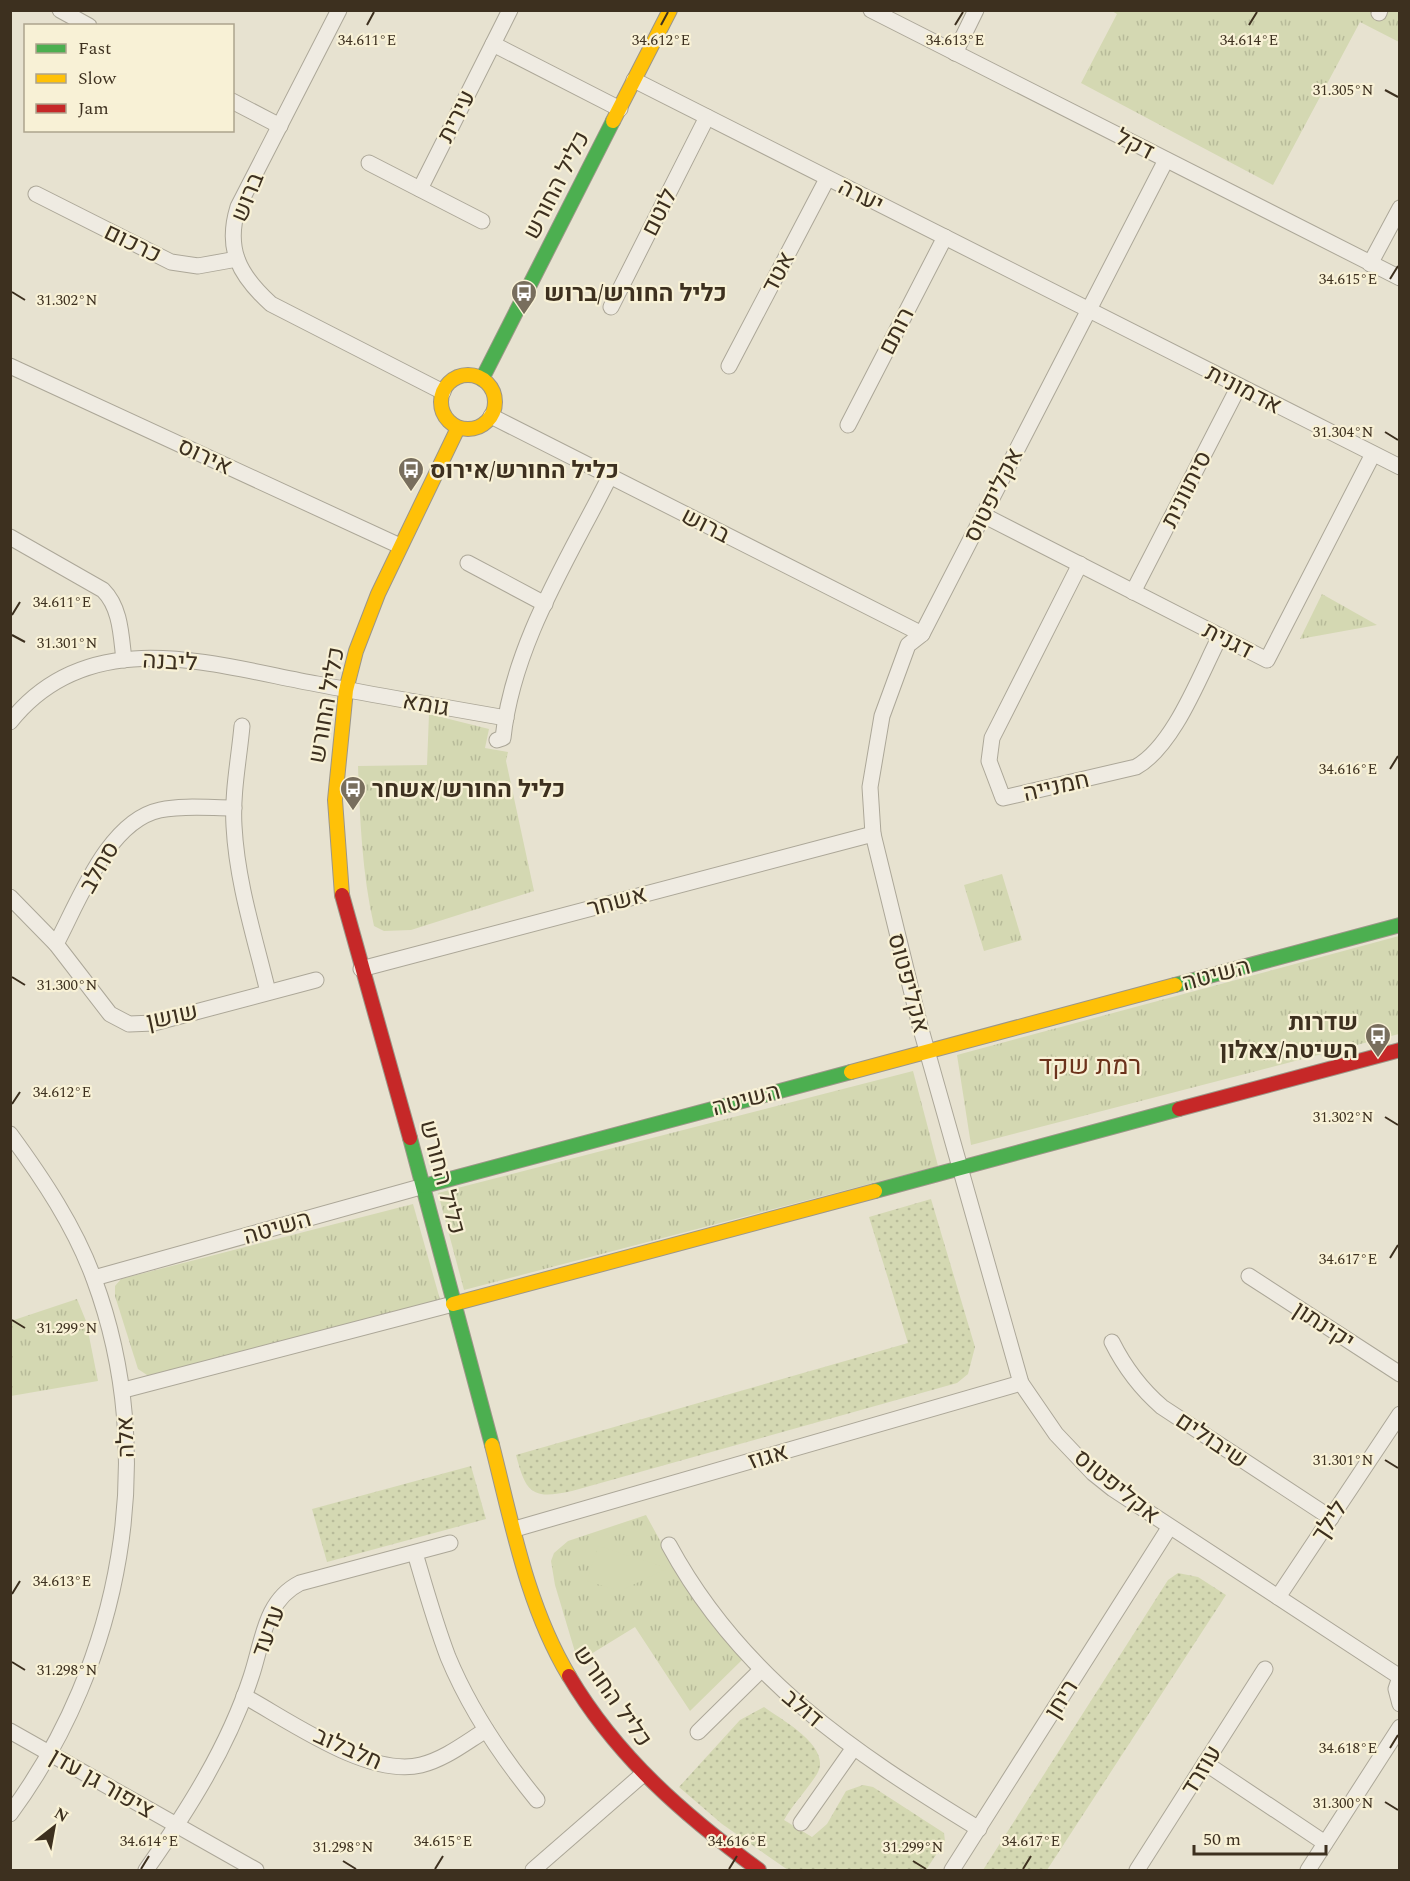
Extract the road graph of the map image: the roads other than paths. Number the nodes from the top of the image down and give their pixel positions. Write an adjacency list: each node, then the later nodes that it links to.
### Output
1 (60, 10): 7 (street)
2 (339, 10): 14 (street, ברוש)
3 (510, 10): 8 (street, עירית)
4 (670, 10): 10 (street, כליל החורש)
5 (871, 10): 9 (street, דקל)
6 (976, 10): 9 (street)
7 (84, 24)
8 (493, 44): 12 (street); 18 (street, עירית)
9 (954, 53): 15 (street, דקל)
10 (634, 80): 12 (street, כליל החורש); 13 (street, יערה)
11 (234, 102): 14 (street)
12 (620, 109): 30 (street, כליל החורש)
13 (707, 117): 17 (street, יערה); 26 (street, לוטם)
14 (280, 126): 23 (street, ברוש)
15 (1166, 160): 24 (street, דקל); 27 (street, אקליפטוס)
16 (369, 163): 18 (street)
17 (827, 178): 22 (street, יערה); 29 (street, אטד)
18 (420, 189): 21 (street)
19 (36, 194): 23 (street, כרכום)
20 (1400, 208): 24 (street)
21 (482, 221)
22 (945, 237): 27 (street, יערה); 34 (street, רותם)
23 (237, 259): 32 (street, ברוש)
24 (1371, 264): 25 (street, דקל)
25 (1400, 278)
26 (611, 307)
27 (1089, 310): 31 (street, אדמונית); 39 (street, אקליפטוס)
28 (10, 366): 41 (street, אירוס)
29 (729, 366)
30 (482, 379): 32 (street); 33 (street)
31 (1239, 386): 36 (street, אדמונית); 44 (street, סיתוונית)
32 (443, 392): 35 (street)
33 (491, 416): 35 (street); 38 (street, ברוש)
34 (848, 425)
35 (458, 428): 41 (street, כליל החורש)
36 (1373, 454): 37 (street, אדמונית); 47 (street, דגנית)
37 (1400, 467)
38 (610, 476): 45 (street); 46 (street, ברוש)
39 (983, 515): 43 (street, דגנית); 46 (street, אקליפטוס)
40 (10, 537): 48 (street)
41 (400, 546): 49 (street, כליל החורש)
42 (468, 563): 45 (street)
43 (1080, 564): 44 (street, דגנית); 47 (street, חמנייה)
44 (1133, 592): 47 (street, דגנית)
45 (545, 604): 51 (street)
46 (922, 634): 55 (street, אקליפטוס)
47 (1220, 636)
48 (124, 660): 49 (street, ליבנה); 50 (street, ליבנה)
49 (346, 690): 51 (street, גומא); 59 (street, כליל החורש)
50 (13, 715)
51 (506, 718): 53 (street)
52 (242, 726): 54 (street)
53 (497, 740)
54 (234, 808): 58 (street, סחלב); 61 (street)
55 (873, 834): 59 (street, אשחר); 63 (street, אקליפטוס)
56 (10, 897): 58 (street, שושן)
57 (1400, 925): 63 (street, השיטה)
58 (56, 945): 61 (street, שושן)
59 (361, 969): 66 (street, כליל החורש)
60 (316, 980): 61 (street, שושן)
61 (268, 992)
62 (1400, 1050): 65 (street)
63 (927, 1051): 65 (street, אקליפטוס); 66 (street, השיטה)
64 (10, 1134): 68 (street, אלה)
65 (962, 1168): 69 (street); 72 (street, אקליפטוס)
66 (424, 1186): 68 (street, השיטה); 69 (street, כליל החורש)
67 (1249, 1276): 71 (street, יקינתון)
68 (94, 1278): 73 (street, אלה)
69 (453, 1305): 73 (street); 77 (street, כליל החורש)
70 (1112, 1342): 75 (street, שיבולים)
71 (1400, 1374)
72 (1021, 1383): 76 (street, אקליפטוס); 77 (street, אגוז)
73 (124, 1390): 92 (street, אלה)
74 (1400, 1414): 75 (street, לילך)
75 (1331, 1518): 81 (street, לילך)
76 (1169, 1528): 81 (street, אקליפטוס); 99 (street, ריחן)
77 (515, 1529): 94 (street, כליל החורש)
78 (450, 1543): 80 (street, עדעד)
79 (669, 1545): 83 (street, דולב)
80 (415, 1552): 85 (street, עדעד); 88 (street)
81 (1278, 1597): 84 (street, אקליפטוס)
82 (1265, 1668): 93 (street, עוזרד)
83 (761, 1670): 90 (street); 91 (street, דולב)
84 (1400, 1677): 86 (street)
85 (244, 1696): 88 (street, חלבלוב); 98 (street, עדעד)
86 (1400, 1704)
87 (1400, 1727): 100 (street)
88 (486, 1730): 95 (street)
89 (10, 1731): 92 (street, ציפור גן עדן)
90 (698, 1732)
91 (853, 1749): 97 (street); 99 (street, דולב)
92 (50, 1753): 96 (street, אלה); 98 (street, ציפור גן עדן)
93 (1205, 1764): 100 (street); 106 (street, עוזרד)
94 (642, 1775): 103 (street); 104 (street, כליל החורש)
95 (537, 1800)
96 (10, 1814)
97 (801, 1823)
98 (177, 1826): 101 (street, עדעד); 102 (street, ציפור גן עדן)
99 (979, 1829): 105 (street, ריחן)
100 (1325, 1843): 107 (street)
101 (146, 1870)
102 (256, 1870)
103 (533, 1870)
104 (759, 1870)
105 (952, 1870)
106 (1137, 1870)
107 (1308, 1870)

